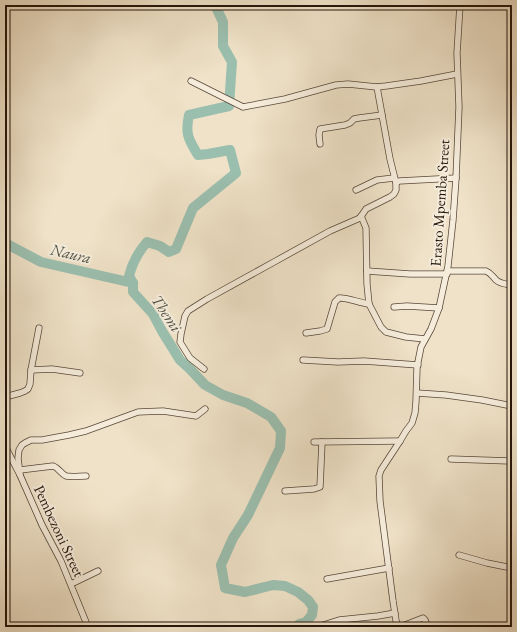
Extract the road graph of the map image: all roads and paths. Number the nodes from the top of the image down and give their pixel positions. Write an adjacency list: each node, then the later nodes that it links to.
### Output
1 (460, 5): 2 (street, Erasto Mpemba Street)
2 (457, 74): 4 (street); 7 (street, Erasto Mpemba Street)
3 (191, 81): 4 (street)
4 (377, 87): 5 (street)
5 (382, 115): 6 (street); 8 (street)
6 (320, 144)
7 (456, 178): 8 (street); 12 (street, Erasto Mpemba Street)
8 (395, 180): 9 (street); 10 (street)
9 (356, 190)
10 (362, 216): 11 (street); 22 (street)
11 (366, 271): 12 (street); 14 (street)
12 (447, 272): 13 (street); 16 (street, Erasto Mpemba Street)
13 (512, 285)
14 (369, 304): 18 (street); 19 (street)
15 (394, 307): 16 (street)
16 (439, 308): 19 (street, Erasto Mpemba Street)
17 (39, 328): 23 (street)
18 (306, 333)
19 (425, 339): 21 (street, Erasto Mpemba Street)
20 (303, 360): 21 (street)
21 (418, 365): 25 (street, Erasto Mpemba Street)
22 (204, 369)
23 (31, 370): 24 (street); 26 (street)
24 (80, 373)
25 (417, 393): 27 (street); 29 (street, Erasto Mpemba Street)
26 (5, 397)
27 (512, 406)
28 (205, 409): 35 (street)
29 (400, 441): 31 (street); 39 (street, Erasto Mpemba Street)
30 (314, 442): 31 (street)
31 (322, 442): 37 (street)
32 (5, 446): 35 (street, Pembezoni Street)
33 (451, 459): 34 (street)
34 (512, 461)
35 (20, 472): 36 (street); 43 (street, Pembezoni Street)
36 (86, 476)
37 (285, 491)
38 (459, 555): 40 (street)
39 (389, 568): 42 (street); 44 (street, Erasto Mpemba Street)
40 (512, 568)
41 (98, 571): 43 (street)
42 (327, 579)
43 (71, 584): 45 (street, Pembezoni Street)
44 (395, 613): 46 (street); 47 (street, Erasto Mpemba Street)
45 (88, 627)
46 (317, 627)
47 (399, 627): 48 (street)
48 (428, 627)

